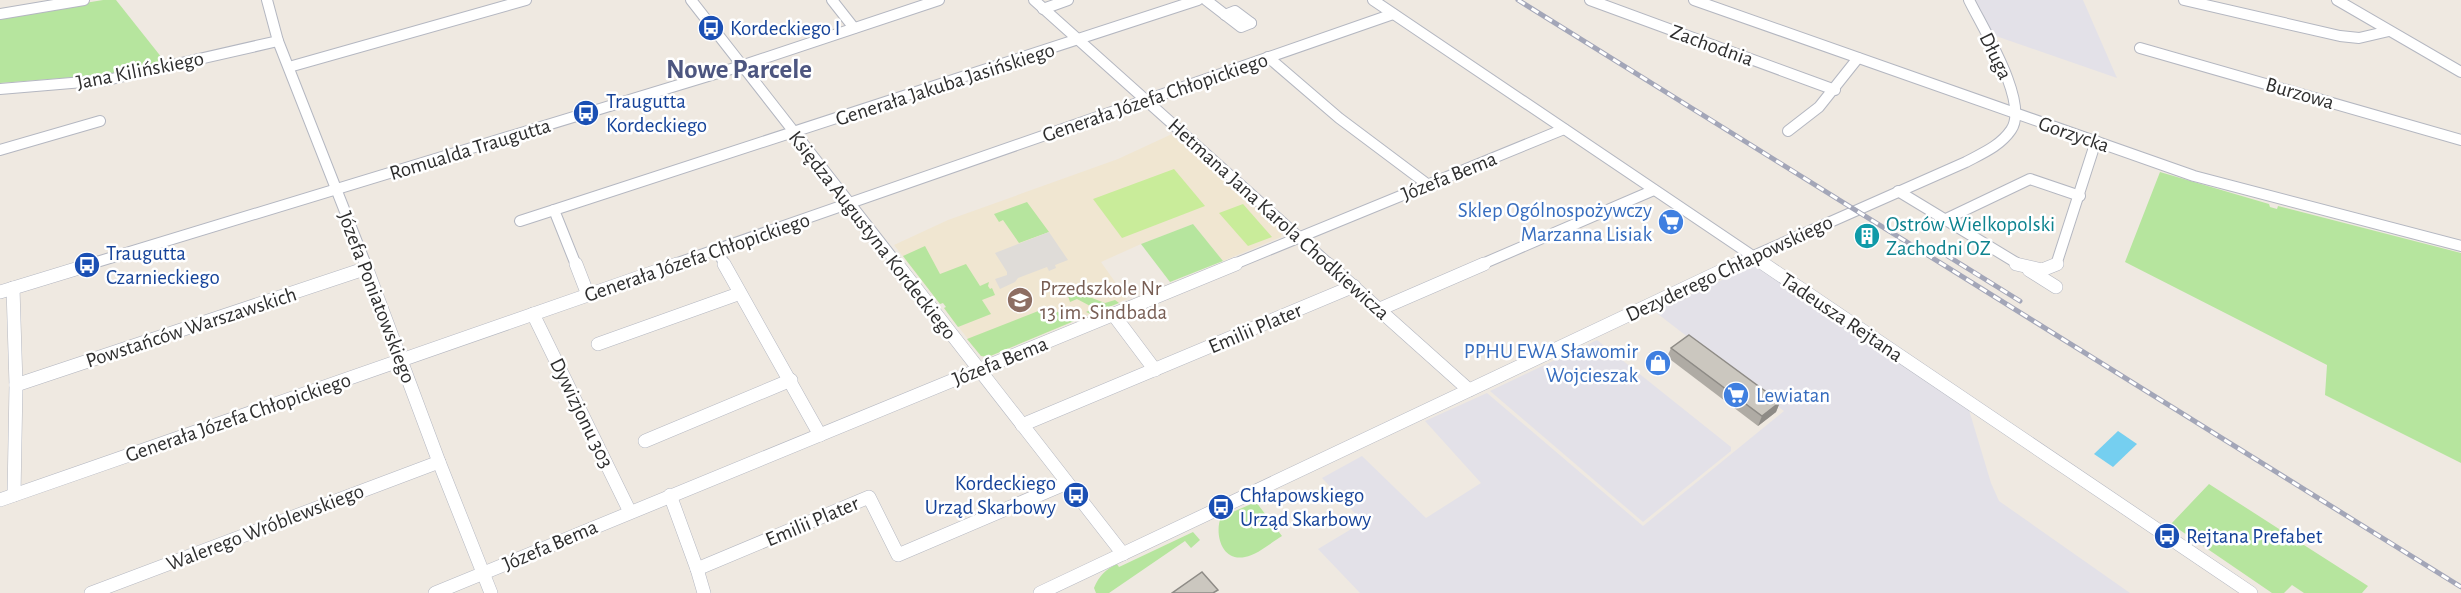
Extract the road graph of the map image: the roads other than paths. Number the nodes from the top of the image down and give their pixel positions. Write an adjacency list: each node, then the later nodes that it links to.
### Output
1 (84, 0): 19 (street)
2 (267, 0): 25 (street, Józefa Poniatowskiego)
3 (526, 0): 30 (street)
4 (691, 0): 29 (street, Księdza Augustyna Kordeckiego)
5 (832, 0): 22 (street)
6 (939, 0): 22 (street, Romualda Traugutta)
7 (1034, 0): 18 (street, Hetmana Jana Karola Chodkiewicza)
8 (1068, 0): 18 (street)
9 (1198, 0): 17 (street, Generała Jakuba Jasińskiego)
10 (1206, 0): 21 (street)
11 (1373, 0): 20 (street, Tadeusza Rejtana)
12 (1590, 0): 33 (street, Zachodnia)
13 (1694, 0): 28 (street, Gorzycka)
14 (1969, 0): 35 (street, Długa)
15 (2184, 0): 23 (street)
16 (2337, 0): 23 (street)
17 (1176, 3): 24 (street, Generała Jakuba Jasińskiego)
18 (1043, 9): 24 (street, Hetmana Jana Karola Chodkiewicza)
19 (0, 14)
20 (1393, 14): 27 (street, Generała Józefa Chłopickiego); 37 (street, Tadeusza Rejtana)
21 (1225, 15)
22 (854, 28): 29 (street, Romualda Traugutta)
23 (2389, 31): 31 (street)
24 (1079, 40): 34 (street, Hetmana Jana Karola Chodkiewicza); 39 (street, Generała Jakuba Jasińskiego)
25 (278, 41): 30 (street, Józefa Poniatowskiego); 32 (street, Jana Kilińskiego)
26 (2140, 48): 40 (street, Burzowa)
27 (1268, 57): 34 (street, Generała Józefa Chłopickiego); 43 (street)
28 (1858, 58): 33 (street); 35 (street, Gorzycka)
29 (741, 66): 39 (street, Księdza Augustyna Kordeckiego); 44 (street, Romualda Traugutta)
30 (289, 67): 44 (street, Józefa Poniatowskiego)
31 (2461, 72)
32 (0, 90)
33 (1834, 90): 38 (street)
34 (1146, 100): 48 (street, Generała Józefa Chłopickiego); 52 (street, Hetmana Jana Karola Chodkiewicza)
35 (2017, 114): 41 (street, Gorzycka); 46 (street, Dezyderego Chłapowskiego)
36 (100, 121): 42 (street)
37 (1564, 129): 43 (street, Józefa Bema); 45 (street, Tadeusza Rejtana)
38 (1788, 130)
39 (793, 133): 48 (street, Księdza Augustyna Kordeckiego); 49 (street, Generała Jakuba Jasińskiego)
40 (2461, 140)
41 (2096, 141): 47 (street); 53 (street, Gorzycka)
42 (0, 150)
43 (1428, 184): 52 (street, Józefa Bema)
44 (335, 190): 56 (street, Józefa Poniatowskiego); 60 (street, Romualda Traugutta)
45 (1654, 190): 55 (street, Tadeusza Rejtana); 63 (street)
46 (1898, 191): 50 (street); 55 (street, Dezyderego Chłapowskiego)
47 (2080, 196): 50 (street); 57 (street)
48 (849, 204): 54 (street, Generała Józefa Chłopickiego); 68 (street, Księdza Augustyna Kordeckiego)
49 (554, 210): 51 (street, Generała Jakuba Jasińskiego); 62 (street)
50 (1944, 220): 57 (street)
51 (520, 221)
52 (1299, 237): 58 (street, Hetmana Jana Karola Chodkiewicza); 65 (street, Józefa Bema)
53 (2461, 246)
54 (717, 250): 61 (street); 62 (street, Generała Józefa Chłopickiego)
55 (1753, 256): 72 (street, Dezyderego Chłapowskiego); 90 (street, Tadeusza Rejtana)
56 (367, 268): 67 (street, Józefa Poniatowskiego); 71 (street, Powstańców Warszawskich)
57 (2028, 269): 59 (street)
58 (1354, 286): 63 (street, Hetmana Jana Karola Chodkiewicza); 69 (street, Emilii Plater)
59 (2056, 287)
60 (6, 290): 71 (street)
61 (738, 294): 66 (street); 70 (street)
62 (588, 295): 64 (street, Generała Józefa Chłopickiego)
63 (1380, 309): 72 (street, Hetmana Jana Karola Chodkiewicza)
64 (534, 314): 67 (street, Generała Józefa Chłopickiego); 81 (street, Dywizjonu 303)
65 (1113, 314): 68 (street, Józefa Bema); 69 (street)
66 (598, 344)
67 (402, 360): 76 (street, Józefa Poniatowskiego); 78 (street, Generała Józefa Chłopickiego)
68 (978, 370): 73 (street, Księdza Augustyna Kordeckiego); 74 (street, Józefa Bema)
69 (1155, 370): 73 (street, Emilii Plater)
70 (791, 380): 74 (street); 75 (street)
71 (16, 385): 78 (street)
72 (1469, 390): 82 (street, Dezyderego Chłapowskiego)
73 (1022, 424): 77 (street, Księdza Augustyna Kordeckiego)
74 (820, 435): 79 (street, Józefa Bema)
75 (645, 441)
76 (439, 462): 84 (street, Józefa Poniatowskiego); 85 (street, Walerego Wróblewskiego)
77 (1067, 483): 82 (street, Księdza Augustyna Kordeckiego); 83 (street, Emilii Plater)
78 (14, 495): 80 (street, Generała Józefa Chłopickiego)
79 (670, 495): 81 (street, Józefa Bema); 83 (street)
80 (0, 500)
81 (630, 512): 84 (street, Józefa Bema)
82 (1123, 554): 89 (street, Dezyderego Chłapowskiego)
83 (697, 569): 88 (street)
84 (484, 573): 86 (street, Józefa Bema); 87 (street, Józefa Poniatowskiego)
85 (91, 593)
86 (435, 593)
87 (491, 593)
88 (704, 593)
89 (1040, 593)
90 (2251, 593)

